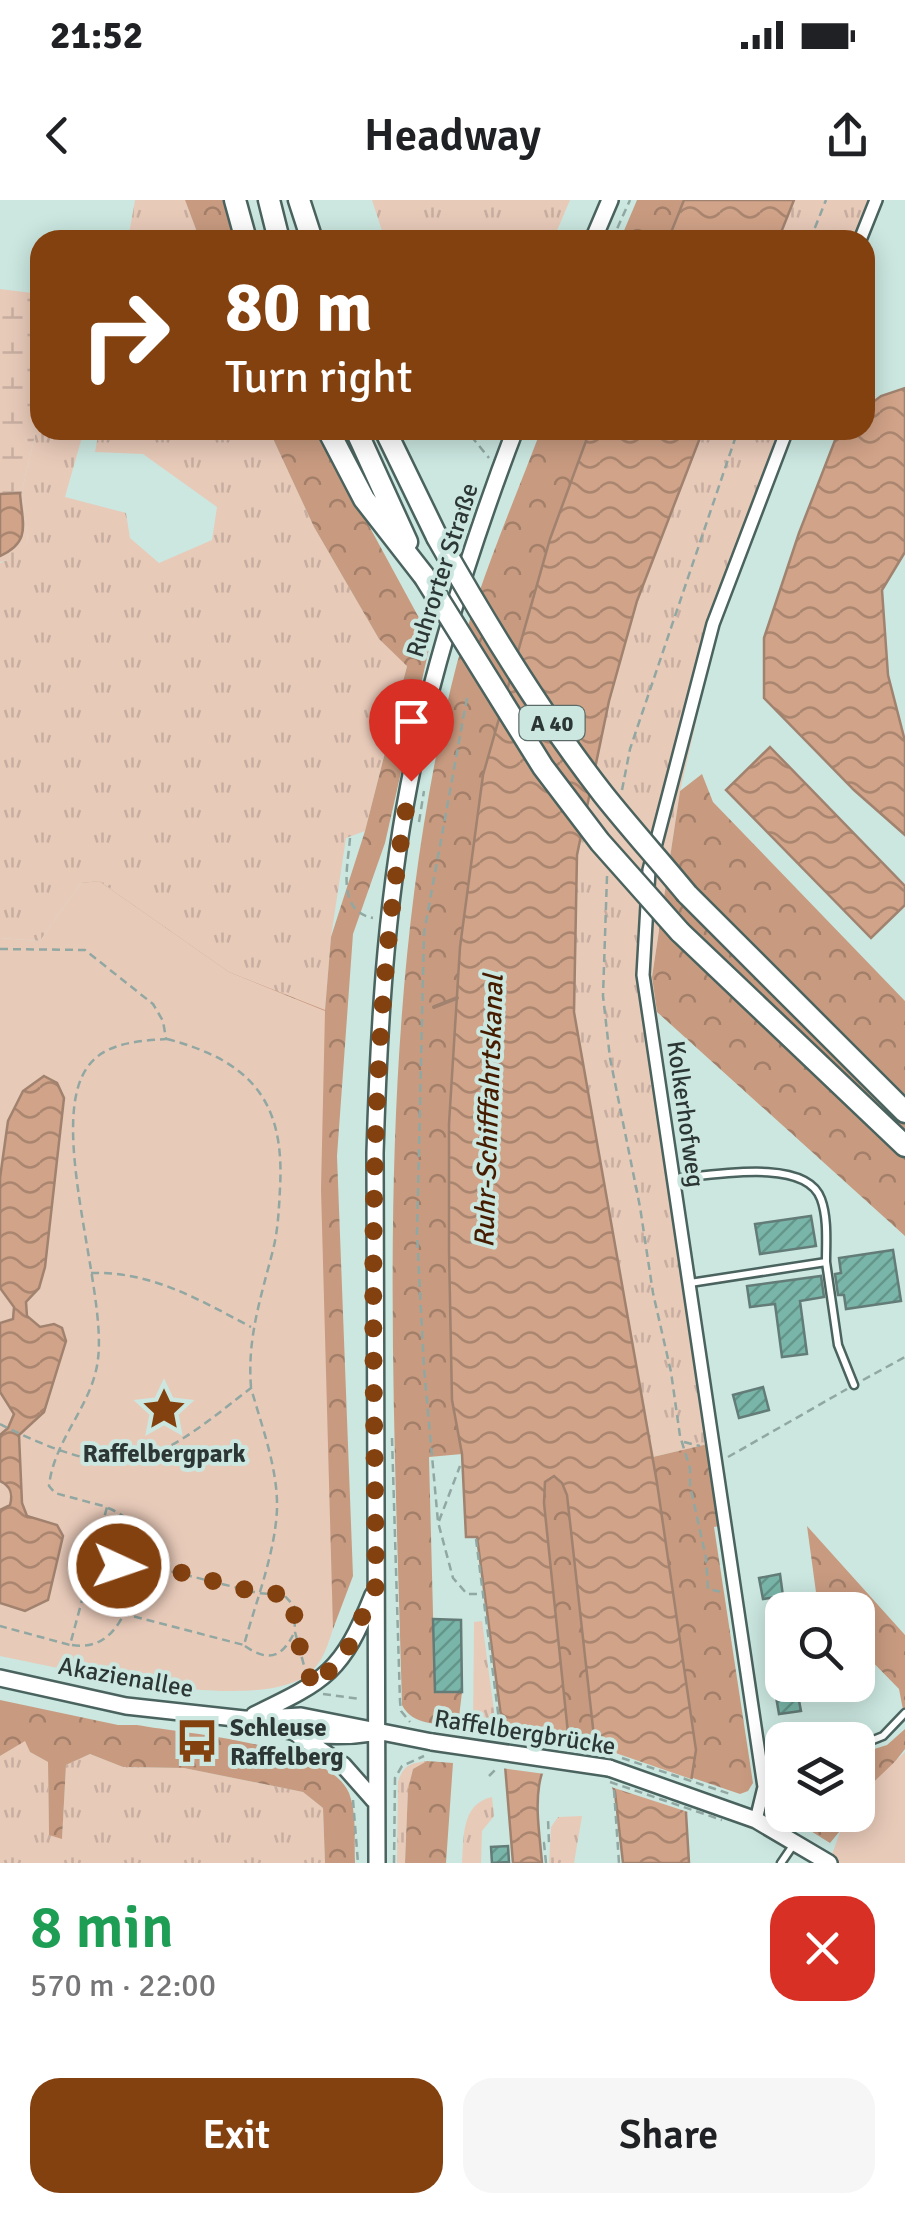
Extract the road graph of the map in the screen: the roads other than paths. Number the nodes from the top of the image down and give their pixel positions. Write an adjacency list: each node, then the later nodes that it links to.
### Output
1 (235, 200): 6 (highway)
2 (269, 200): 7 (highway)
3 (610, 200): 9 (main road)
4 (876, 200): 10 (street)
5 (303, 205): 8 (highway)
6 (243, 230)
7 (276, 230)
8 (309, 230)
9 (597, 230)
10 (864, 230)
11 (333, 440): 16 (highway)
12 (361, 440): 16 (highway, A 40)
13 (389, 440): 17 (highway, A 40, bridge)
14 (512, 440): 23 (main road, Ruhrorter Straße)
15 (784, 440): 19 (street, Kolkerhofweg)
16 (424, 576): 18 (highway, A 40, bridge)
17 (905, 1112)
18 (905, 1146)
19 (673, 1179): 20 (lane); 21 (street, Kolkerhofweg)
20 (826, 1262): 21 (lane); 22 (lane)
21 (688, 1284): 31 (street, Kolkerhofweg)
22 (854, 1386)
23 (376, 1586): 26 (main road); 27 (main road, Ruhrorter Straße)
24 (0, 1678): 26 (main road, Akazienallee)
25 (905, 1713): 29 (lane)
26 (244, 1720): 27 (main road, Akazienallee); 28 (main road, Akazienallee)
27 (375, 1732): 28 (main road, Akazienallee); 32 (main road, Ruhrorter Straße); 33 (main road, Raffelbergbrücke, bridge)
28 (295, 1733): 32 (main road)
29 (875, 1739)
30 (765, 1763): 31 (lane)
31 (760, 1764): 33 (street, Kolkerhofweg)
32 (374, 1800): 36 (main road, Ruhrorter Straße)
33 (756, 1820): 34 (main road, Raffelbergbrücke)
34 (794, 1843): 35 (main road, Raffelbergbrücke); 37 (lane)
35 (823, 1860)
36 (376, 1863)
37 (781, 1863)

